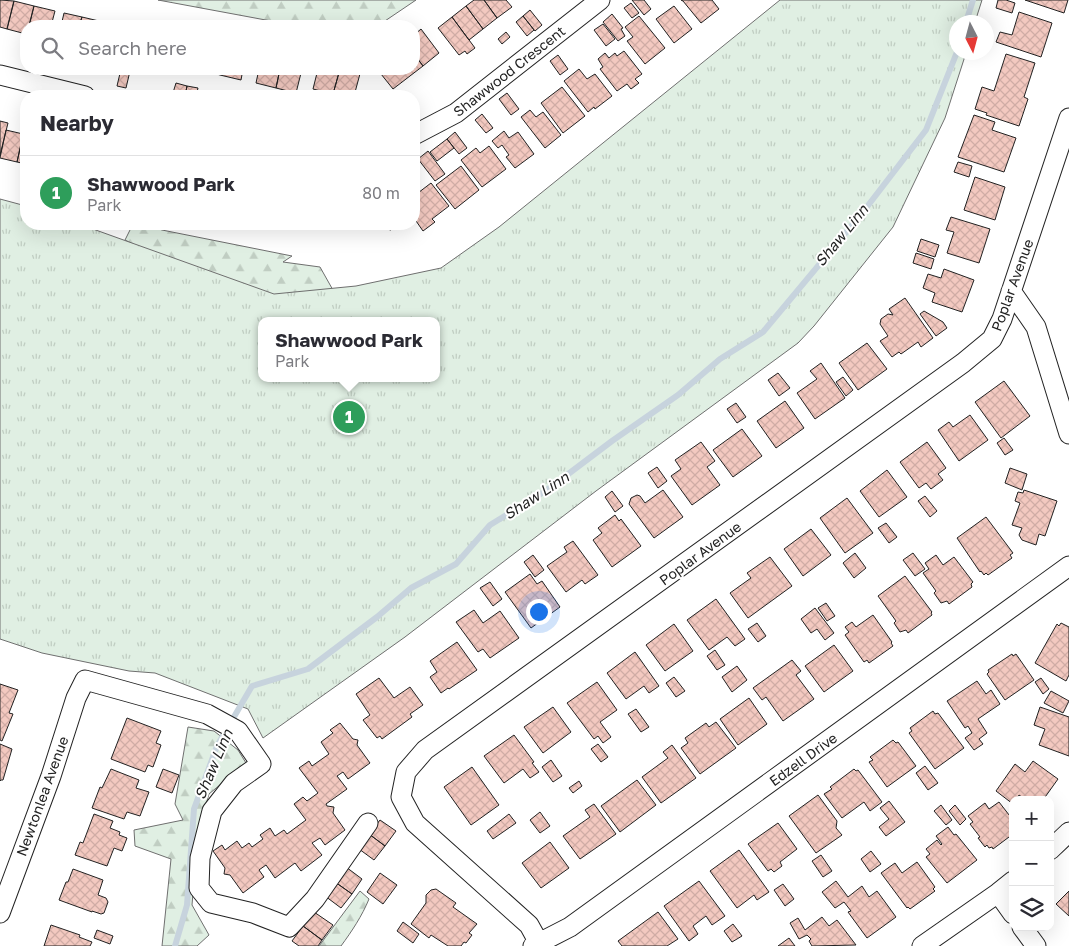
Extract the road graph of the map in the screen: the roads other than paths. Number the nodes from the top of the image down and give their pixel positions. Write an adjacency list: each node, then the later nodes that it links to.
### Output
1 (600, 0): 5 (street, Shawwood Crescent)
2 (0, 75): 3 (street)
3 (61, 90)
4 (1069, 118): 6 (street, Poplar Avenue)
5 (420, 132)
6 (1011, 291): 7 (street); 17 (street, Poplar Avenue)
7 (1069, 434)
8 (1069, 566): 17 (street, Edzell Drive)
9 (368, 823): 15 (street, Newtonlea Avenue)
10 (1069, 832): 11 (street)
11 (1054, 846)
12 (1009, 884): 13 (street)
13 (998, 893): 14 (street); 18 (street)
14 (1009, 908)
15 (0, 913)
16 (1025, 931): 19 (street)
17 (536, 945)
18 (922, 946)
19 (1036, 946)

